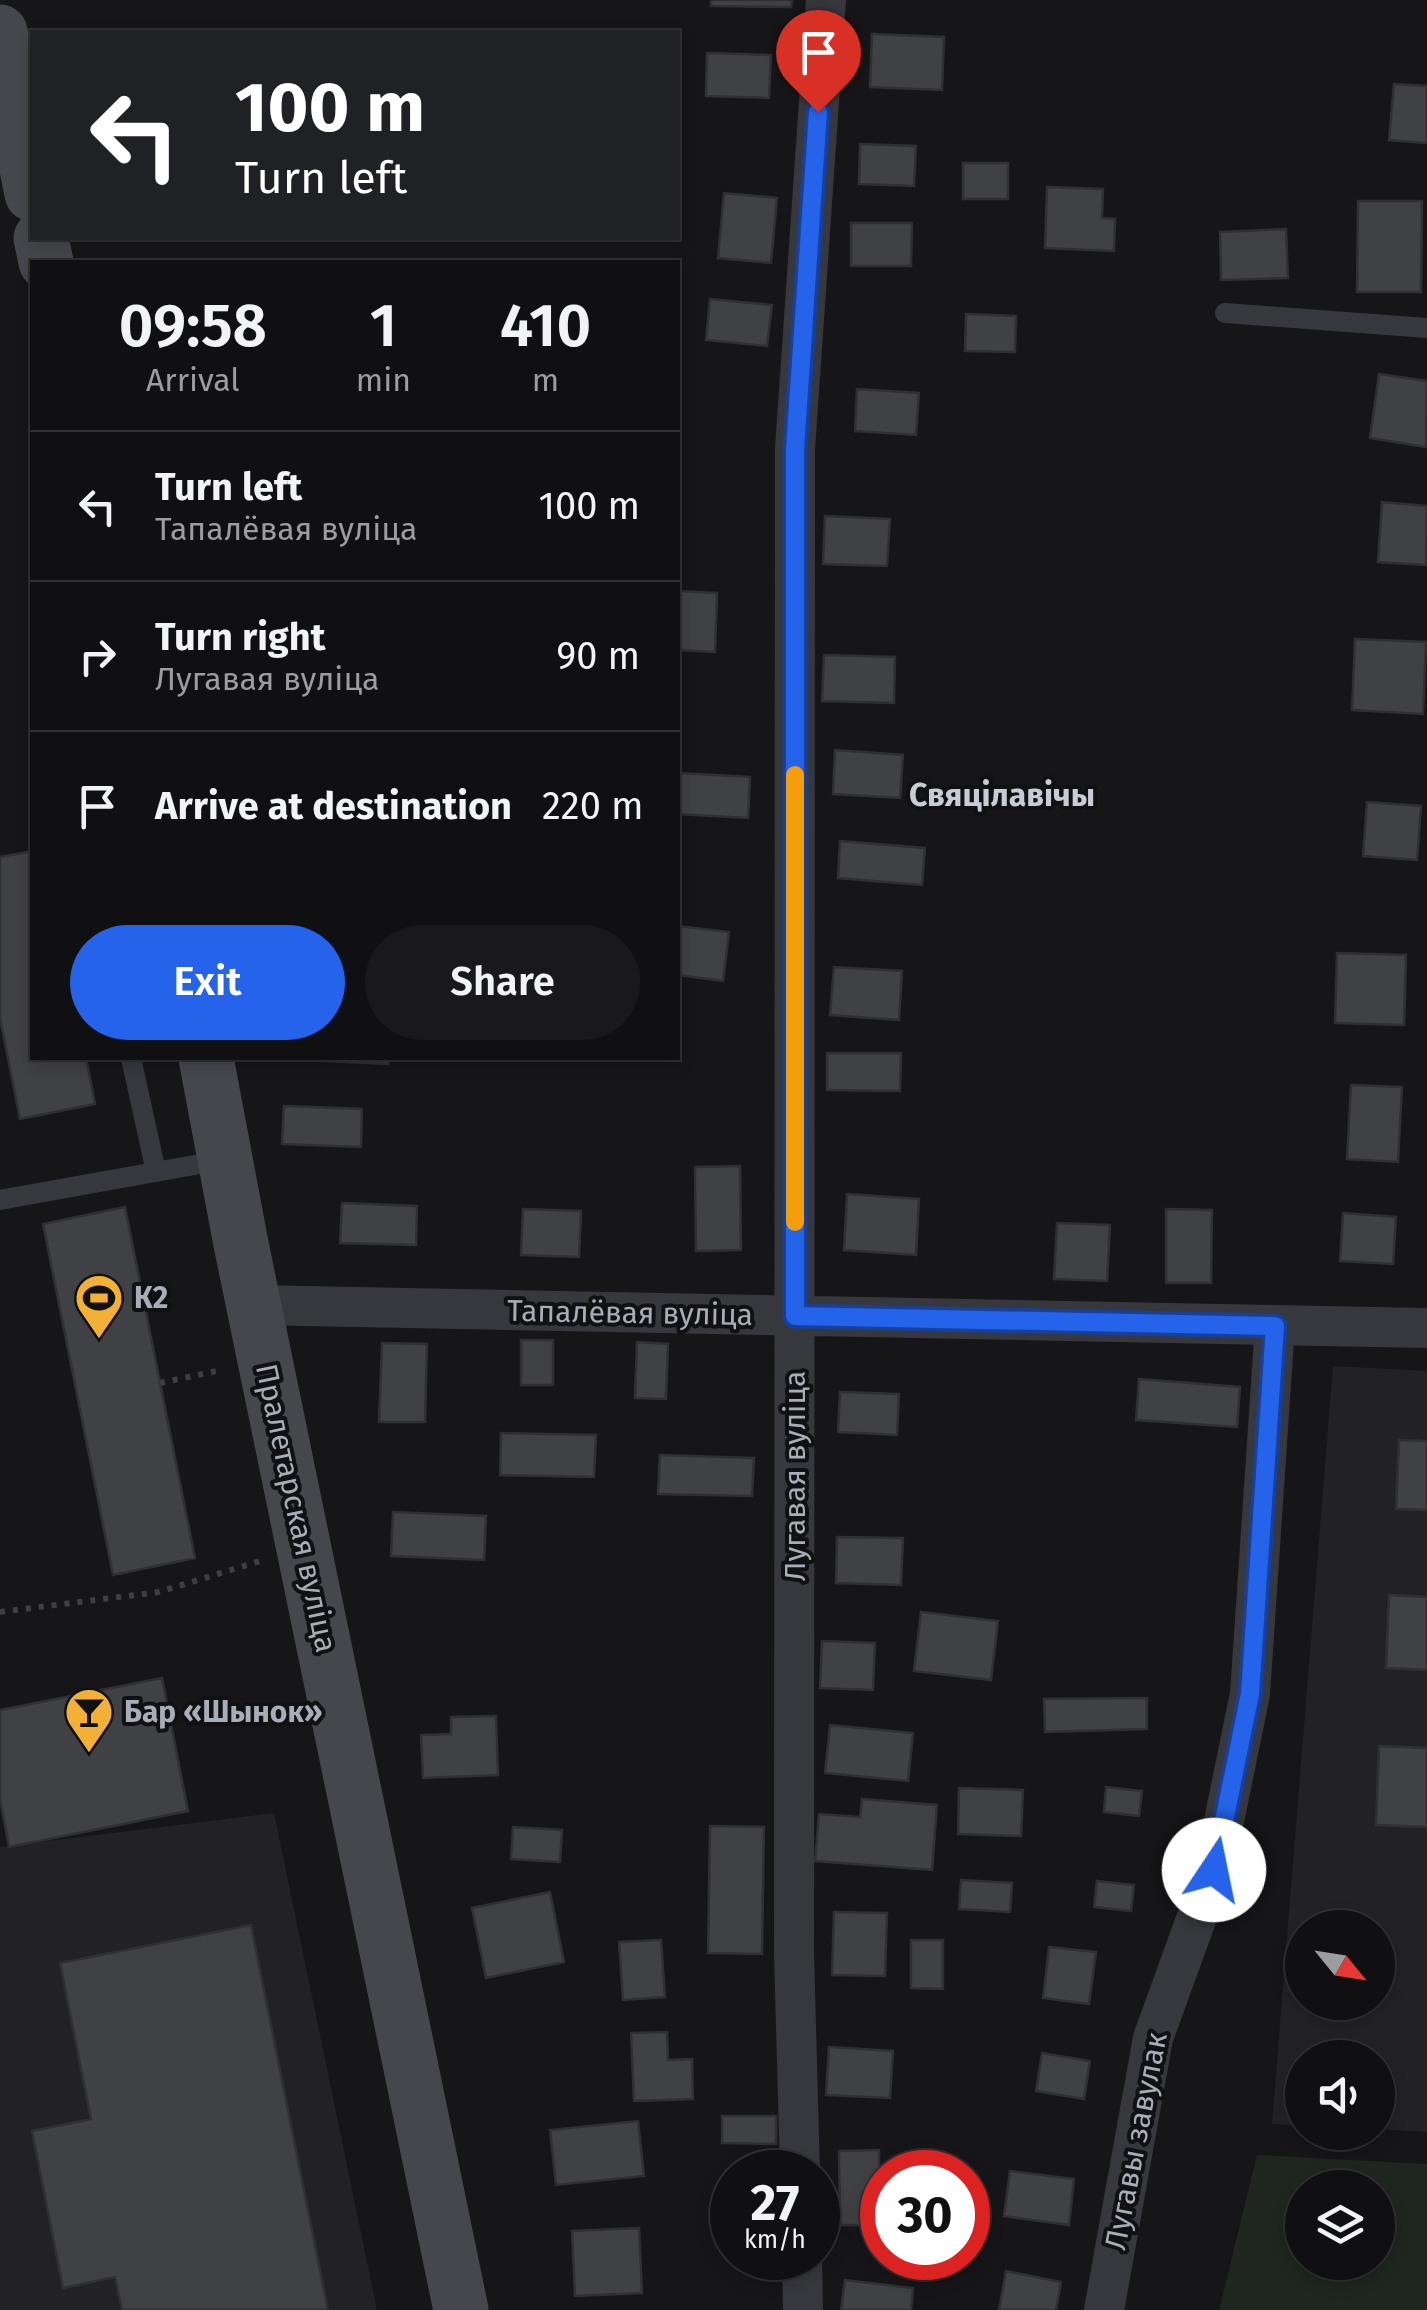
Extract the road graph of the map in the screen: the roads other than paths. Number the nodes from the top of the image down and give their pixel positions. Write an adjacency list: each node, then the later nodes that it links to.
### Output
1 (826, 0): 12 (street, Лугавая вуліца)
2 (0, 32): 3 (main road)
3 (30, 184)
4 (1225, 313): 5 (lane)
5 (1427, 328)
6 (130, 1060): 9 (lane)
7 (206, 1060): 8 (main road, Пралетарская вуліца)
8 (226, 1156): 9 (lane); 11 (main road, Пралетарская вуліца)
9 (156, 1172): 10 (lane)
10 (0, 1200)
11 (254, 1305): 12 (street, Тапалёвая вуліца); 17 (main road, Пралетарская вуліца)
12 (795, 1316): 13 (street, Тапалёвая вуліца); 15 (street, Лугавая вуліца)
13 (1275, 1326): 14 (street, Тапалёвая вуліца); 19 (street, Лугавы завулак)
14 (1427, 1328)
15 (799, 2150)
16 (803, 2280): 18 (street)
17 (461, 2310)
18 (804, 2310)
19 (1104, 2310)

